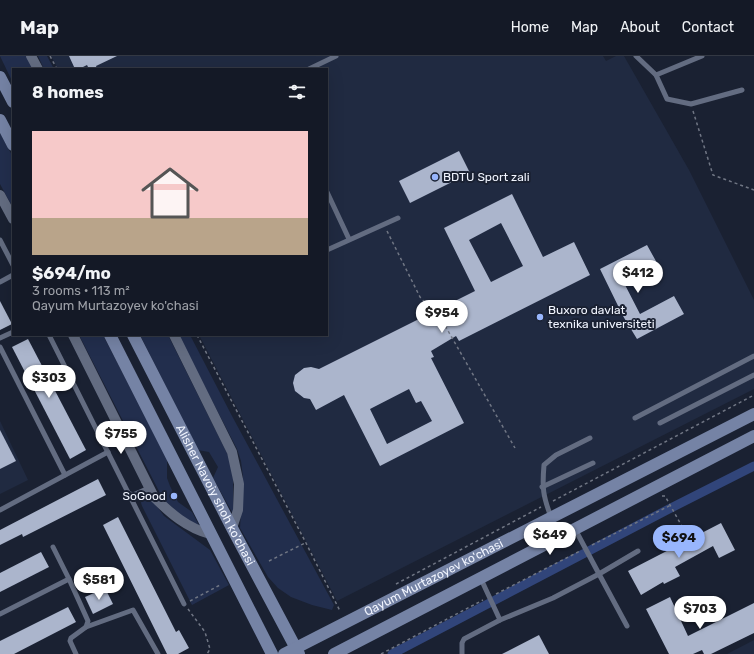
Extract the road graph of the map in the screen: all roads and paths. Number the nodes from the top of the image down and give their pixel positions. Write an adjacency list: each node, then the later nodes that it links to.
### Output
1 (31, 56): 6 (street)
2 (50, 56): 7 (path)
3 (336, 56): 8 (lane)
4 (636, 56): 9 (lane)
5 (702, 56): 9 (lane)
6 (37, 68)
7 (56, 68)
8 (311, 68)
9 (656, 75): 13 (lane)
10 (0, 77): 12 (street)
11 (742, 90): 13 (lane)
12 (12, 100)
13 (691, 104): 16 (path)
14 (0, 120): 15 (street)
15 (12, 143)
16 (754, 190)
17 (328, 194): 22 (lane)
18 (0, 195): 19 (street)
19 (12, 217)
20 (398, 218): 21 (lane)
21 (384, 224): 22 (lane); 44 (path)
22 (349, 239): 24 (lane)
23 (0, 240): 25 (lane)
24 (328, 250)
25 (12, 263)
26 (12, 276): 27 (lane)
27 (0, 282)
28 (12, 332): 35 (lane)
29 (50, 336): 45 (lane)
30 (73, 336): 49 (street)
31 (111, 336): 56 (street, Alisher Navoiy shoh ko'chasi)
32 (134, 336): 53 (street, Alisher Navoiy shoh ko'chasi)
33 (174, 336): 53 (street)
34 (198, 336): 57 (path)
35 (0, 338)
36 (0, 347): 47 (lane)
37 (754, 356): 40 (lane)
38 (754, 375): 41 (lane)
39 (754, 414): 52 (street, Qayum Murtazoyev ko'chasi)
40 (635, 418)
41 (660, 423)
42 (590, 438): 48 (lane)
43 (753, 439): 54 (street, Qayum Murtazoyev ko'chasi)
44 (514, 448)
45 (108, 452): 47 (lane); 50 (lane)
46 (593, 463): 48 (lane)
47 (66, 475): 51 (lane)
48 (542, 487): 52 (lane)
49 (149, 488): 50 (lane); 56 (street)
50 (128, 493): 67 (lane)
51 (0, 510)
52 (551, 518): 73 (street, Qayum Murtazoyev ko'chasi)
53 (232, 528): 73 (street, Alisher Navoiy shoh ko'chasi)
54 (575, 529): 59 (lane); 63 (street, Qayum Murtazoyev ko'chasi)
55 (684, 530): 59 (path)
56 (210, 534): 77 (street, Alisher Navoiy shoh ko'chasi)
57 (306, 543): 61 (path); 68 (path)
58 (53, 547): 64 (lane)
59 (586, 548): 62 (lane); 66 (path)
60 (638, 551): 62 (lane)
61 (269, 561)
62 (599, 574): 70 (lane); 71 (lane)
63 (480, 578): 66 (lane); 79 (street, Qayum Murtazoyev ko'chasi)
64 (68, 579): 69 (lane); 72 (lane)
65 (220, 585): 67 (path)
66 (489, 598): 70 (lane); 80 (path)
67 (184, 604): 76 (path)
68 (340, 611)
69 (0, 614)
70 (500, 620): 81 (lane)
71 (627, 626)
72 (86, 627): 74 (lane); 75 (lane)
73 (297, 651): 78 (street, Qayum Murtazoyev ko'chasi)
74 (75, 654)
75 (158, 654)
76 (208, 654)
77 (272, 654)
78 (284, 654)
79 (334, 654)
80 (382, 654)
81 (462, 654)

